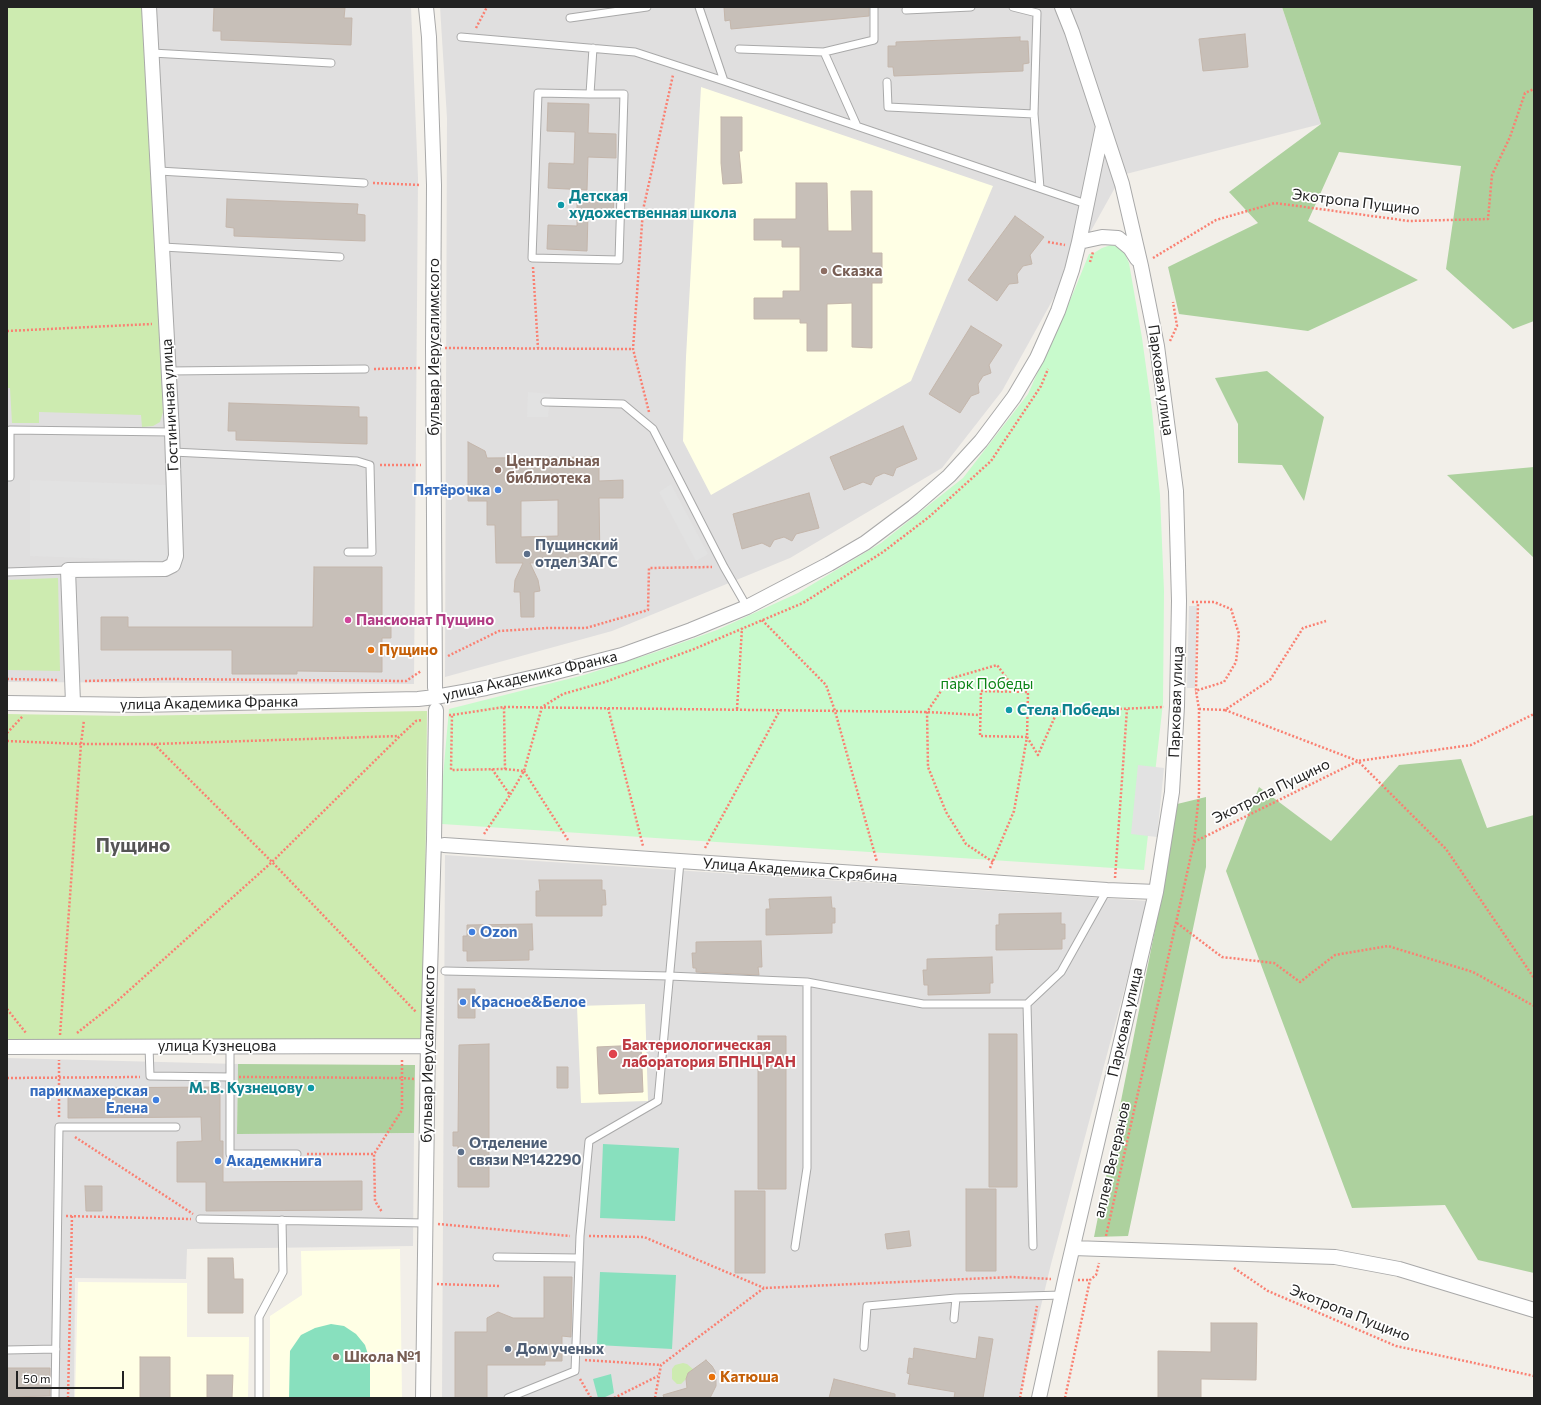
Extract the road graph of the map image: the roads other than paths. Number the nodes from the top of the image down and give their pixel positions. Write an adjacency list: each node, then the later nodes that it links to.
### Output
1 (149, 7): 15 (street, Гостиничная улица)
2 (426, 7): 41 (street, бульвар Иерусалимского)
3 (647, 7): 10 (lane)
4 (699, 7): 17 (lane)
5 (874, 7): 14 (lane)
6 (971, 7): 9 (lane)
7 (1013, 7): 20 (lane)
8 (1062, 7): 22 (street, Парковая улица)
9 (906, 10)
10 (570, 18)
11 (461, 37): 12 (lane)
12 (593, 48): 17 (lane); 19 (lane)
13 (739, 49): 14 (lane)
14 (824, 52): 21 (lane)
15 (152, 53): 16 (lane); 23 (street, Гостиничная улица)
16 (331, 63)
17 (724, 81): 21 (lane)
18 (887, 82): 20 (lane)
19 (590, 94): 19 (lane)
20 (1034, 114): 25 (lane)
21 (857, 126): 25 (lane)
22 (1103, 126): 26 (street, улица Академика Франка); 30 (street, Парковая улица)
23 (159, 171): 24 (lane); 28 (street, Гостиничная улица)
24 (364, 183)
25 (1040, 188): 26 (lane)
26 (1086, 204): 27 (street, улица Академика Франка)
27 (1072, 243): 30 (street); 40 (street, улица Академика Франка)
28 (163, 247): 29 (lane); 32 (street, Гостиничная улица)
29 (340, 257)
30 (1141, 266): 48 (street, Парковая улица)
31 (365, 369): 32 (lane)
32 (169, 371): 34 (street, Гостиничная улица)
33 (545, 402): 40 (lane)
34 (172, 432): 35 (street, Гостиничная улица); 36 (lane)
35 (173, 452): 37 (lane); 38 (street, Гостиничная улица)
36 (7, 477)
37 (348, 552)
38 (68, 570): 39 (lane); 43 (street)
39 (7, 572)
40 (747, 607): 43 (street, улица Академика Франка)
41 (435, 688)
42 (7, 703): 43 (street, улица Академика Франка)
43 (73, 704)
44 (437, 714): 55 (street, бульвар Иерусалимского)
45 (444, 845): 46 (street, Улица Академика Скрябина)
46 (680, 862): 47 (street, Улица Академика Скрябина); 50 (lane)
47 (1107, 890): 48 (street, Улица Академика Скрябина); 52 (lane)
48 (1156, 892): 65 (street, Парковая улица)
49 (445, 971): 50 (lane)
50 (669, 976): 51 (lane); 67 (lane)
51 (807, 982): 52 (lane); 64 (lane)
52 (1027, 1004): 63 (lane)
53 (149, 1046): 54 (street, улица Кузнецова); 56 (street, улица Кузнецова); 57 (lane)
54 (230, 1046): 55 (street, улица Кузнецова); 57 (lane)
55 (428, 1046): 62 (street, бульвар Иерусалимского)
56 (7, 1047)
57 (230, 1077): 59 (lane)
58 (176, 1127): 73 (lane)
59 (297, 1154)
60 (200, 1219): 61 (lane)
61 (282, 1220): 62 (lane); 76 (lane)
62 (425, 1223): 77 (street, бульвар Иерусалимского)
63 (1034, 1246)
64 (794, 1247)
65 (1073, 1248): 68 (street, Парковая улица); 70 (street)
66 (498, 1257): 67 (lane)
67 (579, 1258): 78 (lane)
68 (1062, 1295): 69 (lane); 79 (street, Парковая улица)
69 (956, 1298): 71 (lane); 72 (lane)
70 (1534, 1310)
71 (954, 1319)
72 (864, 1347)
73 (56, 1349): 74 (lane); 75 (lane)
74 (7, 1350)
75 (55, 1398)
76 (259, 1398)
77 (422, 1398)
78 (508, 1398)
79 (1039, 1398)

